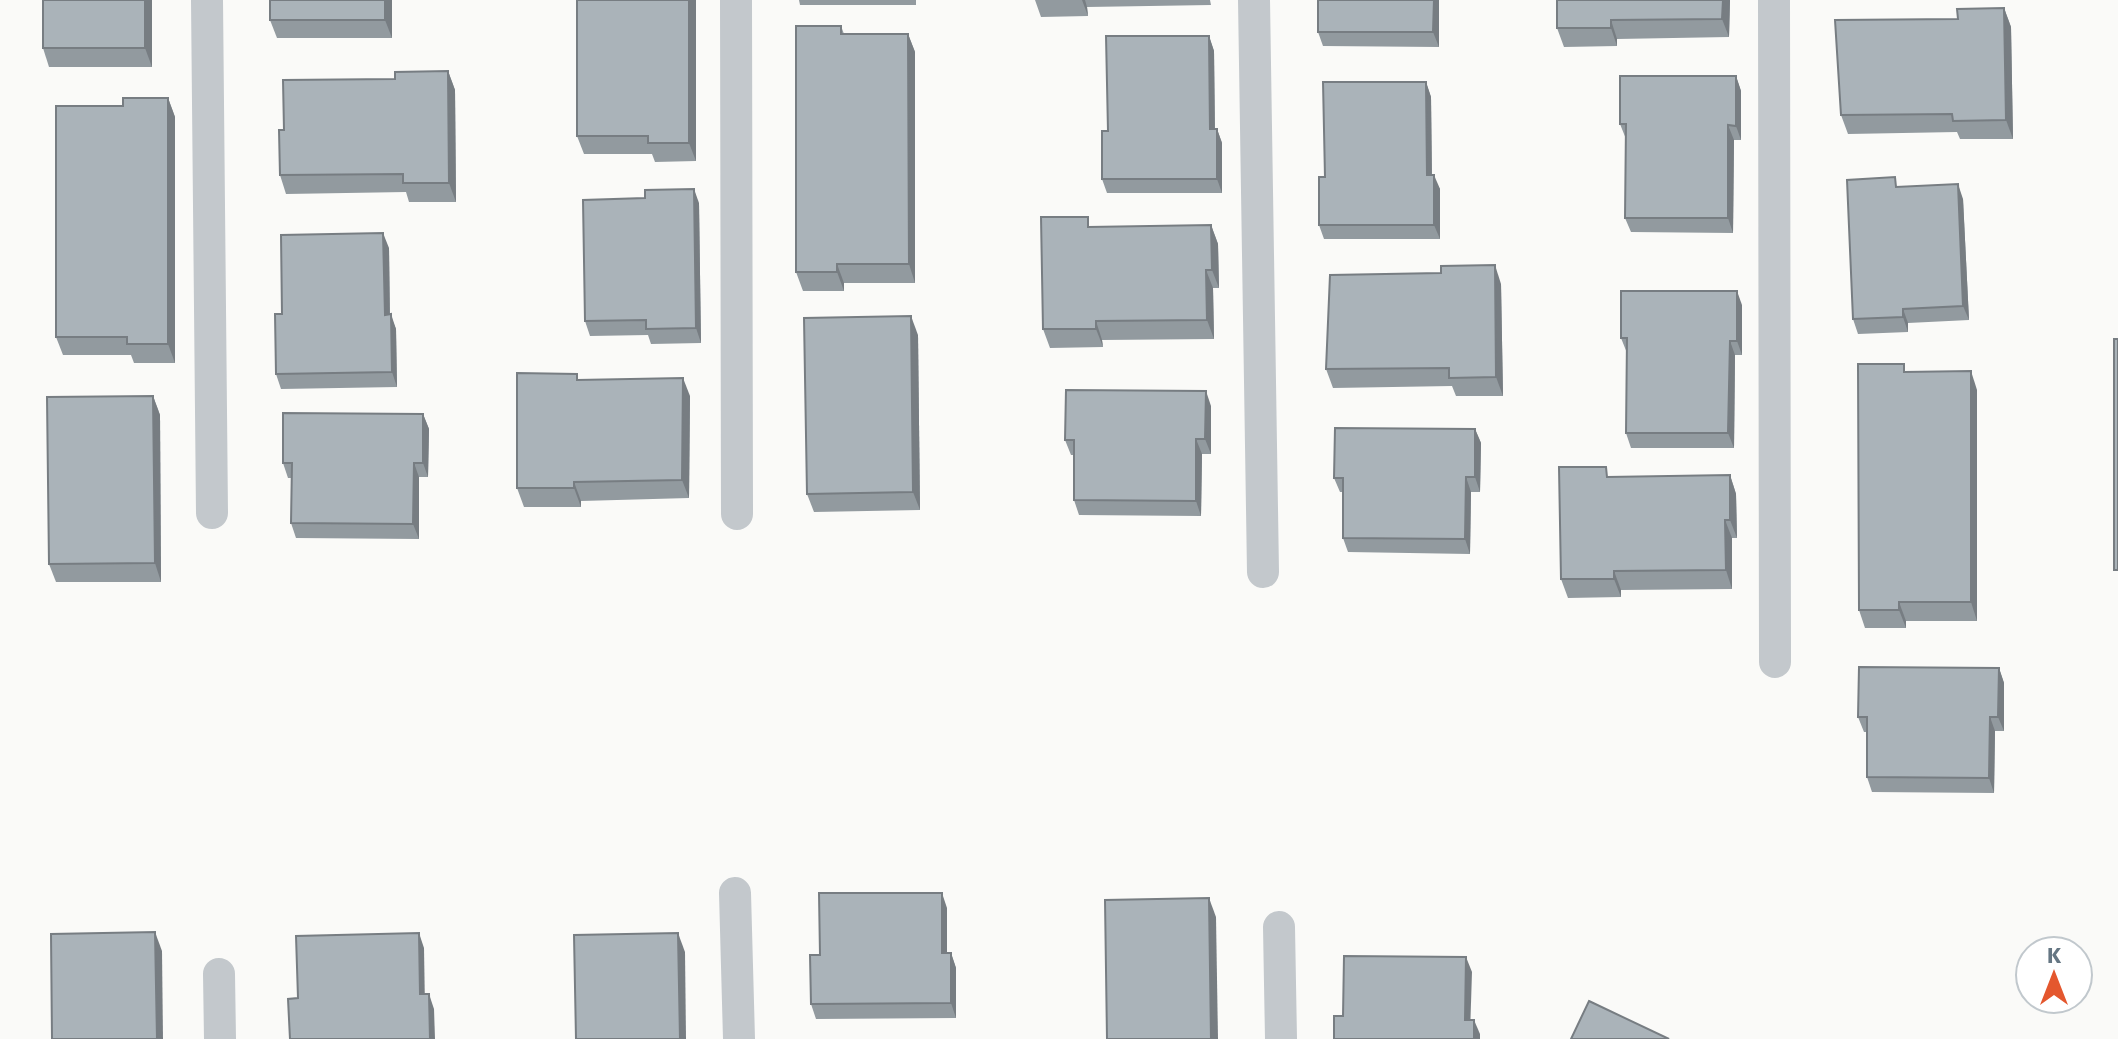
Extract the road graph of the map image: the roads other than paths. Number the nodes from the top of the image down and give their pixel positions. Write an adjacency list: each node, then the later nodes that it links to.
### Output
1 (207, 0): 5 (street)
2 (736, 0): 6 (street)
3 (1254, 0): 7 (street)
4 (1774, 0): 8 (street)
5 (212, 513)
6 (737, 514)
7 (1263, 572)
8 (1775, 662)
9 (735, 893): 13 (street)
10 (1279, 927): 14 (street)
11 (219, 974): 12 (street)
12 (220, 1039)
13 (739, 1039)
14 (1281, 1039)

